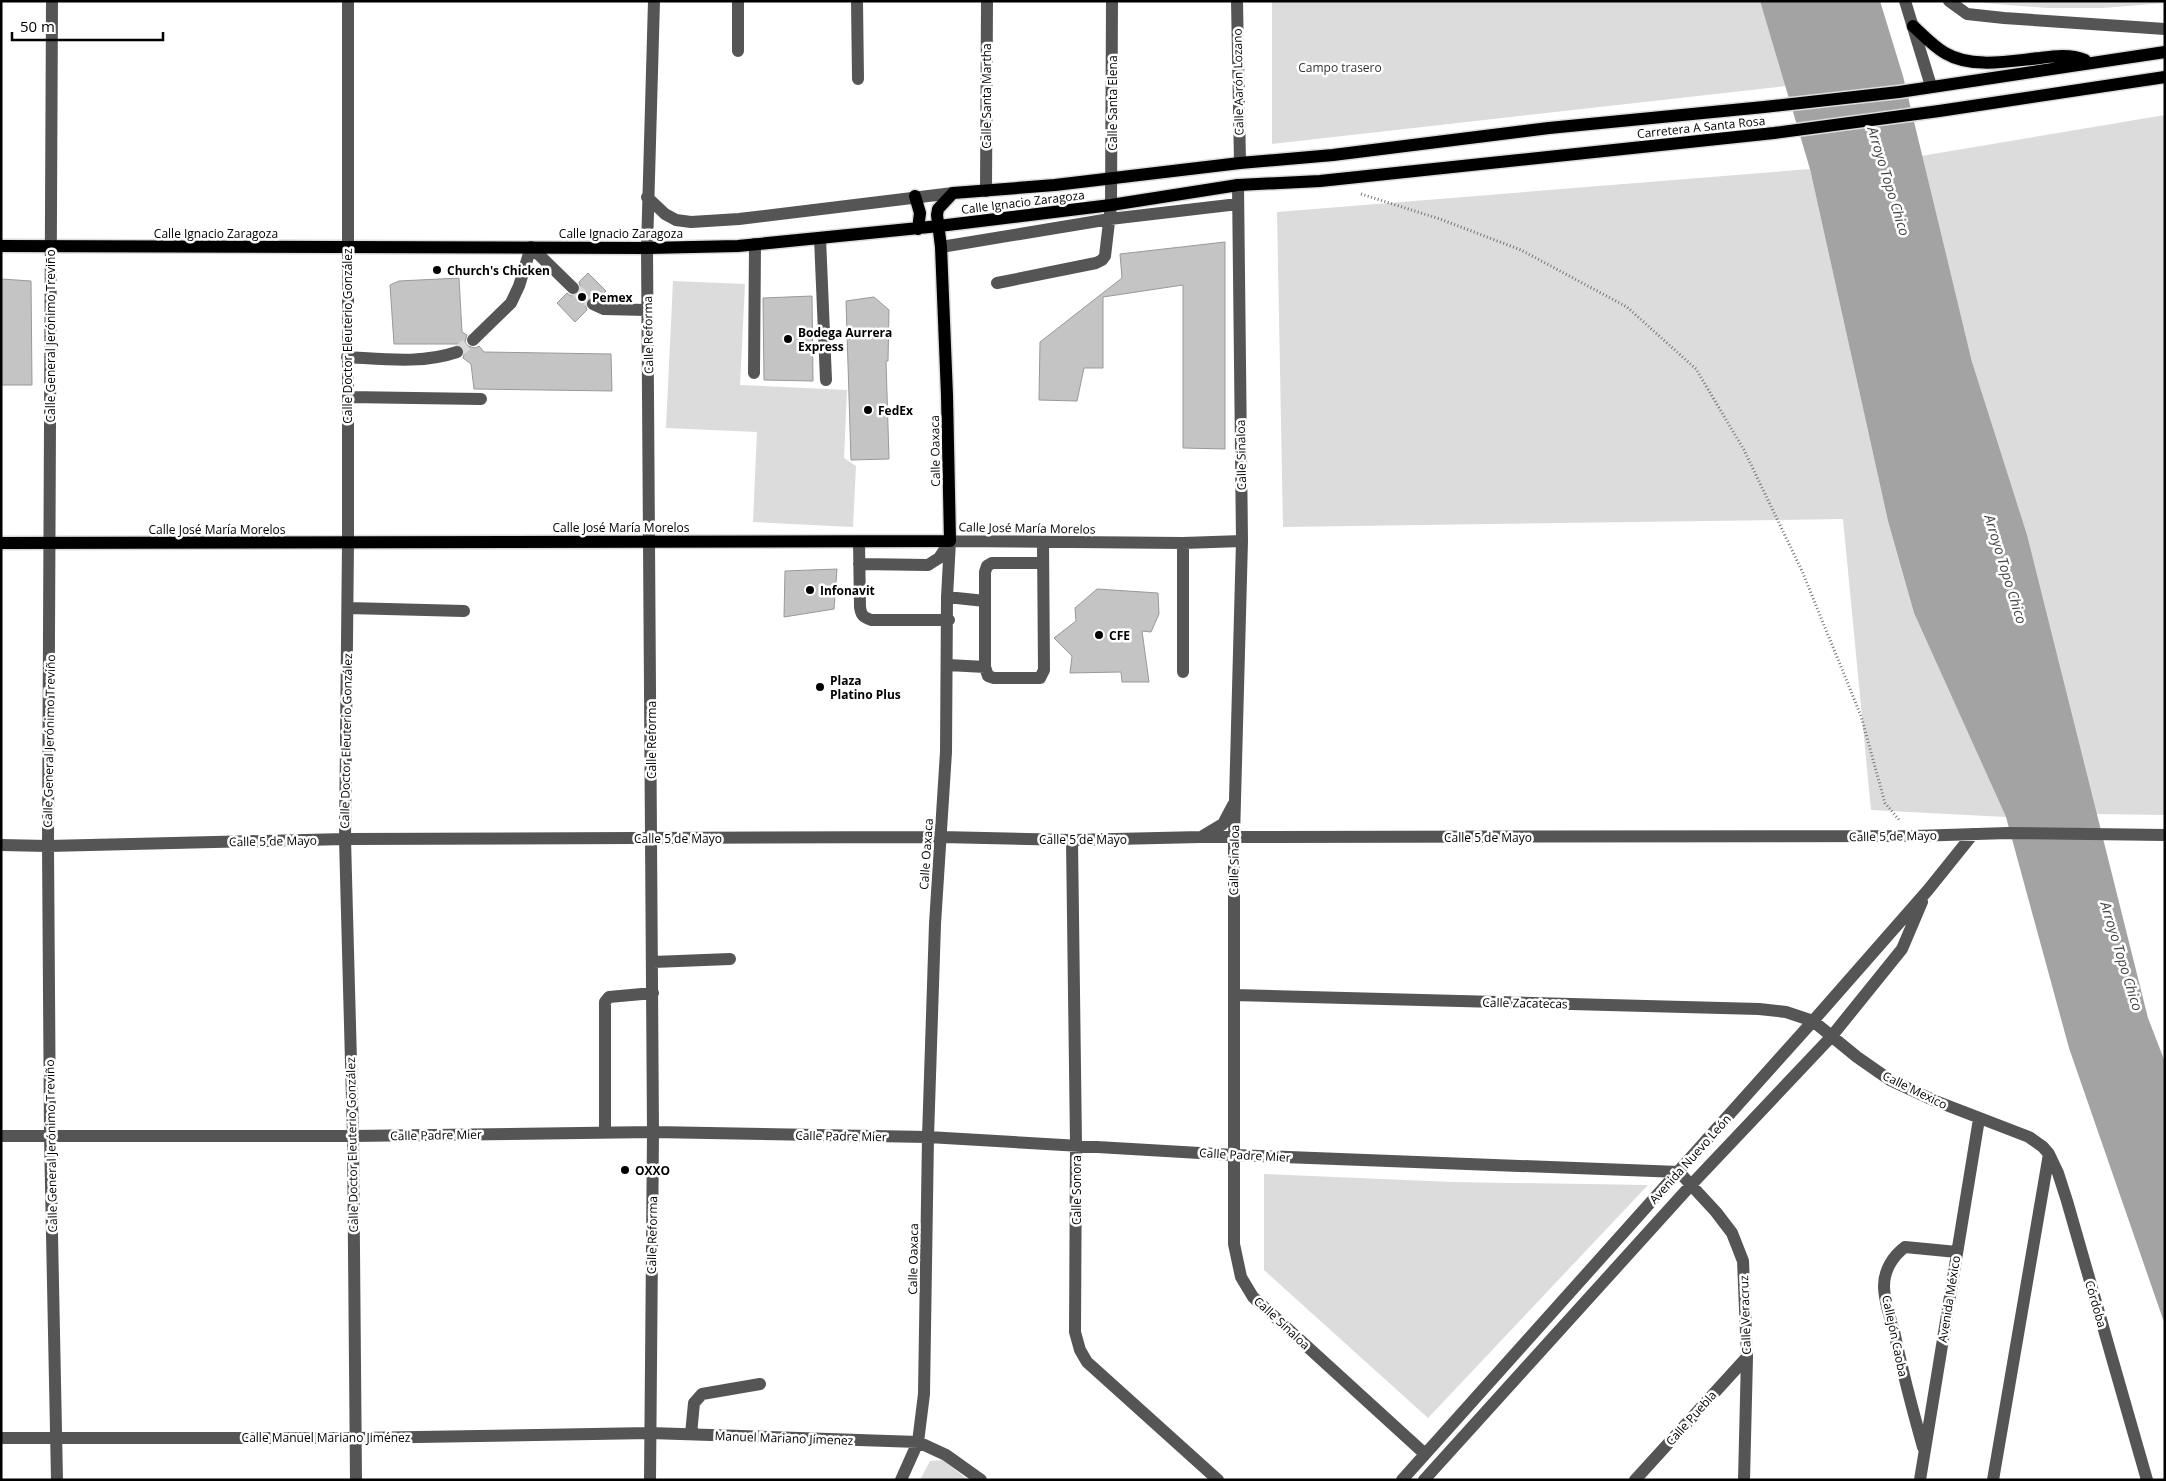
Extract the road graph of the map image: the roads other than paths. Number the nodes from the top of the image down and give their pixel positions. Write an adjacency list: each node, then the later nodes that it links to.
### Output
1 (52, 1): 34 (street, Calle General Jerónimo Treviño)
2 (348, 1): 37 (street, Calle Doctor Eleuterio González)
3 (654, 1): 25 (street, Calle Reforma)
4 (738, 1): 13 (street)
5 (857, 1): 17 (street)
6 (986, 1): 22 (street, Calle Santa Martha)
7 (1112, 1): 20 (street, Calle Santa Elena)
8 (1236, 1): 19 (street, Calle Aarón Lozano)
9 (1905, 1): 11 (street)
10 (1949, 1): 12 (street)
11 (1913, 26): 15 (main road); 18 (street)
12 (2165, 29)
13 (738, 50)
14 (2165, 52): 15 (main road, Carretera A Santa Rosa)
15 (2090, 62): 18 (main road, Carretera A Santa Rosa)
16 (2165, 77): 21 (main road, Carretera A Santa Rosa)
17 (858, 79)
18 (1931, 86): 19 (main road, Carretera A Santa Rosa)
19 (1240, 163): 20 (main road, Carretera A Santa Rosa)
20 (1112, 177): 22 (main road, Calle Ignacio Zaragoza); 27 (street, Calle Santa Elena)
21 (1238, 186): 26 (street, Calle Sinaloa); 27 (main road, Calle Ignacio Zaragoza)
22 (986, 191): 23 (main road, Calle Ignacio Zaragoza)
23 (953, 193): 24 (street, Calle Ignacio Zaragoza); 29 (main road, Calle Oaxaca)
24 (915, 196): 25 (street, Calle Ignacio Zaragoza); 30 (main road)
25 (647, 197): 38 (street, Calle Reforma)
26 (1238, 204): 28 (street); 52 (street, Calle Sinaloa)
27 (1111, 205): 28 (street, Calle Santa Elena); 29 (main road, Calle Ignacio Zaragoza)
28 (1110, 219): 36 (street); 39 (street, Calle Santa Elena)
29 (939, 226): 30 (main road, Calle Ignacio Zaragoza); 36 (main road, Calle Oaxaca)
30 (918, 228): 31 (main road, Calle Ignacio Zaragoza)
31 (820, 238): 32 (main road, Calle Ignacio Zaragoza); 47 (street)
32 (755, 244): 38 (main road, Calle Ignacio Zaragoza); 46 (street)
33 (1, 246): 34 (main road, Calle Ignacio Zaragoza)
34 (50, 246): 37 (main road, Calle Ignacio Zaragoza); 56 (street, Calle General Jerónimo Treviño)
35 (531, 247): 37 (main road, Calle Ignacio Zaragoza); 38 (main road, Calle Ignacio Zaragoza); 40 (street); 43 (street)
36 (941, 247): 51 (main road, Calle Oaxaca)
37 (347, 248): 45 (street, Calle Doctor Eleuterio González)
38 (647, 248): 42 (street, Calle Reforma)
39 (997, 283)
40 (572, 288)
41 (593, 304): 42 (street)
42 (647, 310): 50 (street, Calle Reforma)
43 (473, 340)
44 (457, 352): 45 (street)
45 (348, 357): 48 (street, Calle Doctor Eleuterio González)
46 (754, 373)
47 (826, 380)
48 (348, 396): 49 (street); 57 (street, Calle Doctor Eleuterio González)
49 (481, 399)
50 (650, 541): 53 (main road, Calle José María Morelos); 57 (main road, Calle José María Morelos); 76 (street, Calle Reforma)
51 (950, 541): 53 (main road, Calle José María Morelos); 54 (street, Calle José María Morelos); 60 (street); 61 (street, Calle Oaxaca)
52 (1242, 541): 58 (street, Calle José María Morelos); 69 (street, Calle Sinaloa)
53 (859, 542): 60 (street)
54 (1043, 542): 58 (street, Calle José María Morelos); 59 (street)
55 (1, 543): 56 (main road, Calle José María Morelos)
56 (50, 543): 57 (main road, Calle José María Morelos); 79 (street, Calle General Jerónimo Treviño)
57 (348, 543): 63 (street, Calle Doctor Eleuterio González)
58 (1183, 544): 68 (street)
59 (1043, 563): 62 (street); 67 (street)
60 (859, 564): 65 (street)
61 (947, 597): 62 (street); 65 (street, Calle Oaxaca)
62 (985, 601): 67 (street)
63 (348, 608): 64 (street); 75 (street, Calle Doctor Eleuterio González)
64 (464, 611)
65 (949, 620): 66 (street, Calle Oaxaca)
66 (948, 665): 67 (street); 72 (street, Calle Oaxaca)
67 (985, 667)
68 (1183, 672)
69 (1236, 798): 73 (street); 74 (street, Calle Sinaloa)
70 (1973, 834): 71 (street, Calle 5 de Mayo); 74 (street, Calle 5 de Mayo); 80 (street, Avenida Nuevo León)
71 (2165, 835)
72 (941, 837): 76 (street, Calle 5 de Mayo); 77 (street, Calle 5 de Mayo); 93 (street, Calle Oaxaca)
73 (1201, 837): 74 (street, Calle 5 de Mayo); 77 (street, Calle 5 de Mayo)
74 (1234, 837): 84 (street, Calle Sinaloa)
75 (345, 839): 76 (street, Calle 5 de Mayo); 79 (street, Calle 5 de Mayo); 92 (street, Calle Doctor Eleuterio González)
76 (652, 839): 82 (street, Calle Reforma)
77 (1072, 840): 95 (street, Calle Sonora)
78 (1, 845): 79 (street, Calle 5 de Mayo)
79 (48, 846): 91 (street, Calle General Jerónimo Treviño)
80 (1928, 890): 85 (street, Avenida Nuevo León); 86 (street)
81 (730, 959): 82 (street)
82 (653, 962): 83 (street, Calle Reforma)
83 (653, 993): 88 (street); 89 (street, Calle Reforma)
84 (1234, 995): 85 (street, Calle Zacatecas); 97 (street, Calle Sinaloa)
85 (1813, 1021): 86 (street, Calle Mexico); 98 (street, Avenida Nuevo León)
86 (1831, 1037): 87 (street, Calle Mexico); 99 (street)
87 (1979, 1119): 94 (street, Calle Mexico); 100 (street, Avenida México)
88 (605, 1132): 89 (street, Calle Padre Mier); 92 (street, Calle Padre Mier)
89 (653, 1132): 93 (street, Calle Padre Mier); 109 (street, Calle Reforma)
90 (1, 1136): 91 (street, Calle Padre Mier)
91 (50, 1136): 92 (street, Calle Padre Mier); 112 (street, Calle General Jerónimo Treviño)
92 (353, 1136): 113 (street, Calle Doctor Eleuterio González)
93 (928, 1137): 95 (street, Calle Padre Mier); 115 (street, Calle Oaxaca)
94 (2029, 1137): 96 (street, Córdoba)
95 (1076, 1144): 97 (street, Calle Padre Mier); 125 (street, Calle Sonora)
96 (2049, 1154): 130 (street); 131 (street, Córdoba)
97 (1234, 1155): 98 (street, Calle Padre Mier); 118 (street, Calle Sinaloa)
98 (1679, 1172): 99 (street, Calle Veracruz); 101 (street, Avenida Nuevo León)
99 (1691, 1185): 102 (street); 105 (street, Calle Veracruz)
100 (1957, 1252): 117 (street, Avenida México); 117 (street, Callejón Caoba)
101 (1603, 1256): 102 (street); 103 (street, Avenida Nuevo León)
102 (1616, 1268): 104 (street)
103 (1544, 1322): 104 (street); 107 (street, Avenida Nuevo León)
104 (1558, 1333): 108 (street)
105 (1747, 1356): 127 (street, Calle Puebla); 128 (street, Calle Veracruz)
106 (760, 1384): 110 (street)
107 (1470, 1404): 108 (street); 114 (street, Avenida Nuevo León)
108 (1482, 1416): 116 (street)
109 (650, 1433): 110 (street, Manuel Mariano Jimenez); 113 (street, Calle Manuel Mariano Jiménez); 122 (street, Calle Reforma)
110 (691, 1434): 115 (street, Manuel Mariano Jimenez)
111 (1, 1438): 112 (street, Calle Manuel Mariano Jiménez)
112 (58, 1438): 113 (street, Calle Manuel Mariano Jiménez); 120 (street, Calle General Jerónimo Treviño)
113 (356, 1438): 121 (street, Calle Doctor Eleuterio González)
114 (1436, 1441): 116 (street); 118 (street, Avenida Nuevo León)
115 (918, 1442): 123 (street, Calle Oaxaca); 124 (street)
116 (1448, 1452): 119 (street)
117 (1924, 1452): 129 (street, Avenida México)
118 (1422, 1457): 119 (street, Calle Sinaloa); 126 (street, Avenida Nuevo León)
119 (1428, 1476)
120 (57, 1480)
121 (356, 1480)
122 (650, 1480)
123 (901, 1480)
124 (981, 1480)
125 (1218, 1480)
126 (1402, 1480)
127 (1635, 1480)
128 (1744, 1480)
129 (1920, 1480)
130 (1993, 1480)
131 (2147, 1480)

